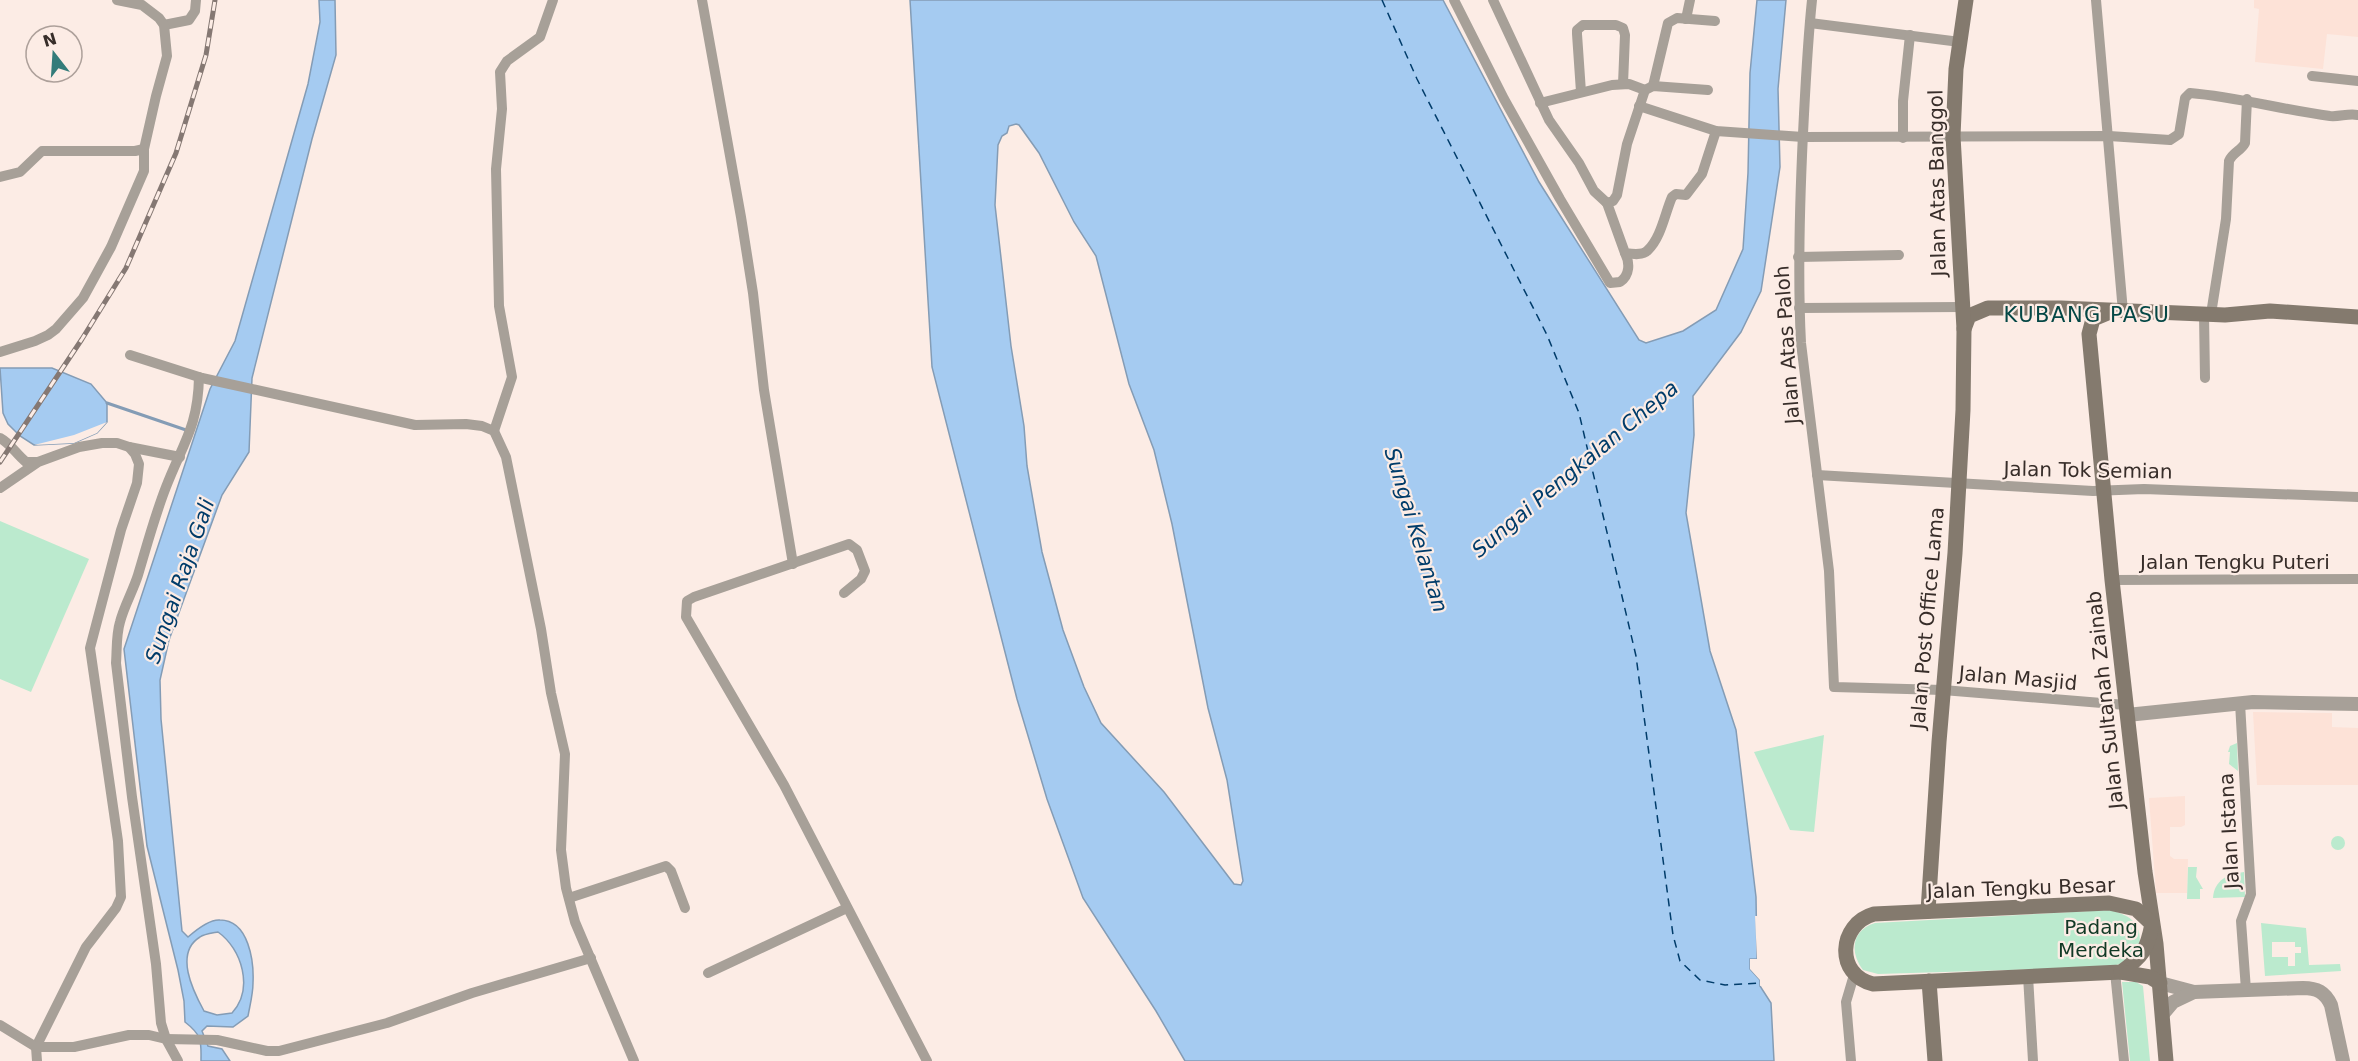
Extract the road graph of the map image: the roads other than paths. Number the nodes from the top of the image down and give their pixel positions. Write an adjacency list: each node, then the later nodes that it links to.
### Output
1 (117, 0): 14 (street)
2 (196, 0): 14 (street)
3 (553, 0): 54 (street)
4 (702, 0): 65 (street)
5 (1454, 0): 35 (street)
6 (1493, 0): 24 (street)
7 (1690, 0): 11 (street)
8 (1812, 0): 13 (street, Jalan Atas Paloh)
9 (1966, 0): 16 (main road, Jalan Atas Banggol)
10 (2096, 0): 29 (street)
11 (1686, 19): 12 (street); 20 (street)
12 (1715, 21)
13 (1810, 23): 15 (street); 30 (street, Jalan Atas Paloh)
14 (164, 25): 32 (street)
15 (1910, 35): 16 (street); 31 (street)
16 (1960, 42): 28 (main road, Jalan Atas Banggol)
17 (2312, 76): 18 (street)
18 (2358, 81)
19 (1623, 84): 20 (street); 22 (street); 22 (street)
20 (1649, 88): 21 (street); 25 (street)
21 (1708, 90)
22 (1581, 92): 24 (street)
23 (2247, 99): 26 (street); 29 (street); 44 (street)
24 (1540, 102): 34 (street)
25 (1640, 106): 27 (street); 34 (street)
26 (2358, 115)
27 (1721, 131): 30 (street); 35 (street)
28 (1953, 136): 29 (street); 31 (street); 38 (main road, Jalan Atas Banggol)
29 (2109, 136): 43 (street)
30 (1803, 137): 31 (street); 37 (street, Jalan Atas Paloh)
31 (1903, 138)
32 (144, 149): 33 (street); 49 (street)
33 (0, 177)
34 (1607, 202): 35 (street)
35 (1625, 253)
36 (1899, 255): 37 (street)
37 (1798, 258): 40 (street, Jalan Atas Paloh)
38 (1962, 274): 39 (main road, Jalan Atas Banggol); 41 (main road)
39 (1962, 307): 40 (street); 47 (main road, Jalan Atas Banggol)
40 (1799, 308): 60 (street, Jalan Atas Paloh)
41 (1988, 308): 42 (main road); 47 (main road)
42 (2061, 308): 43 (main road); 48 (main road)
43 (2117, 312): 44 (main road); 48 (main road)
44 (2213, 314): 45 (main road); 46 (main road); 52 (street)
45 (2358, 317)
46 (2358, 327)
47 (1964, 329): 61 (main road, Jalan Post Office Lama)
48 (2089, 334): 63 (main road, Jalan Sultanah Zainab)
49 (0, 352)
50 (130, 355): 51 (street)
51 (200, 378): 54 (street); 58 (street)
52 (2205, 378)
53 (0, 430): 57 (street)
54 (494, 431): 74 (street)
55 (0, 438): 57 (street)
56 (129, 447): 58 (street); 59 (street); 91 (street)
57 (17, 455): 59 (street)
58 (180, 457): 90 (street)
59 (38, 462): 62 (street)
60 (1817, 475): 61 (street, Jalan Tok Semian); 69 (street, Jalan Atas Paloh)
61 (1959, 483): 63 (street, Jalan Tok Semian); 70 (main road, Jalan Post Office Lama)
62 (0, 488)
63 (2104, 490): 64 (street, Jalan Tok Semian); 67 (main road, Jalan Sultanah Zainab)
64 (2358, 497)
65 (793, 564): 68 (street); 76 (street)
66 (2358, 579): 67 (street, Jalan Tengku Puteri)
67 (2112, 580): 73 (main road, Jalan Sultanah Zainab)
68 (844, 593)
69 (1834, 687): 70 (street, Jalan Masjid)
70 (1943, 690): 73 (street, Jalan Masjid); 77 (main road, Jalan Post Office Lama)
71 (2240, 704): 72 (street); 73 (street); 86 (street, Jalan Istana)
72 (2358, 704)
73 (2127, 710): 78 (main road, Jalan Sultanah Zainab)
74 (569, 898): 75 (street); 79 (street)
75 (685, 908)
76 (848, 908): 81 (street); 95 (street)
77 (1928, 911): 78 (main road, Jalan Tengku Besar); 84 (main road, Jalan Tengku Besar)
78 (2152, 924): 80 (main road); 85 (main road, Jalan Sultanah Zainab)
79 (591, 958): 90 (street); 94 (street)
80 (2118, 972): 82 (main road); 85 (main road); 99 (street)
81 (708, 973)
82 (2028, 976): 83 (main road); 98 (street)
83 (1929, 981): 84 (main road); 97 (main road)
84 (1852, 982): 96 (street)
85 (2160, 983): 87 (street); 88 (main road, Jalan Sultanah Zainab)
86 (2246, 990): 87 (street); 101 (street)
87 (2194, 992): 88 (street)
88 (2162, 1015): 100 (main road, Jalan Sultanah Zainab)
89 (0, 1025): 91 (street)
90 (166, 1039): 91 (street); 93 (street)
91 (36, 1047): 92 (street)
92 (37, 1061)
93 (178, 1061)
94 (634, 1061)
95 (927, 1061)
96 (1851, 1061)
97 (1935, 1061)
98 (2033, 1061)
99 (2124, 1061)
100 (2166, 1061)
101 (2343, 1061)

